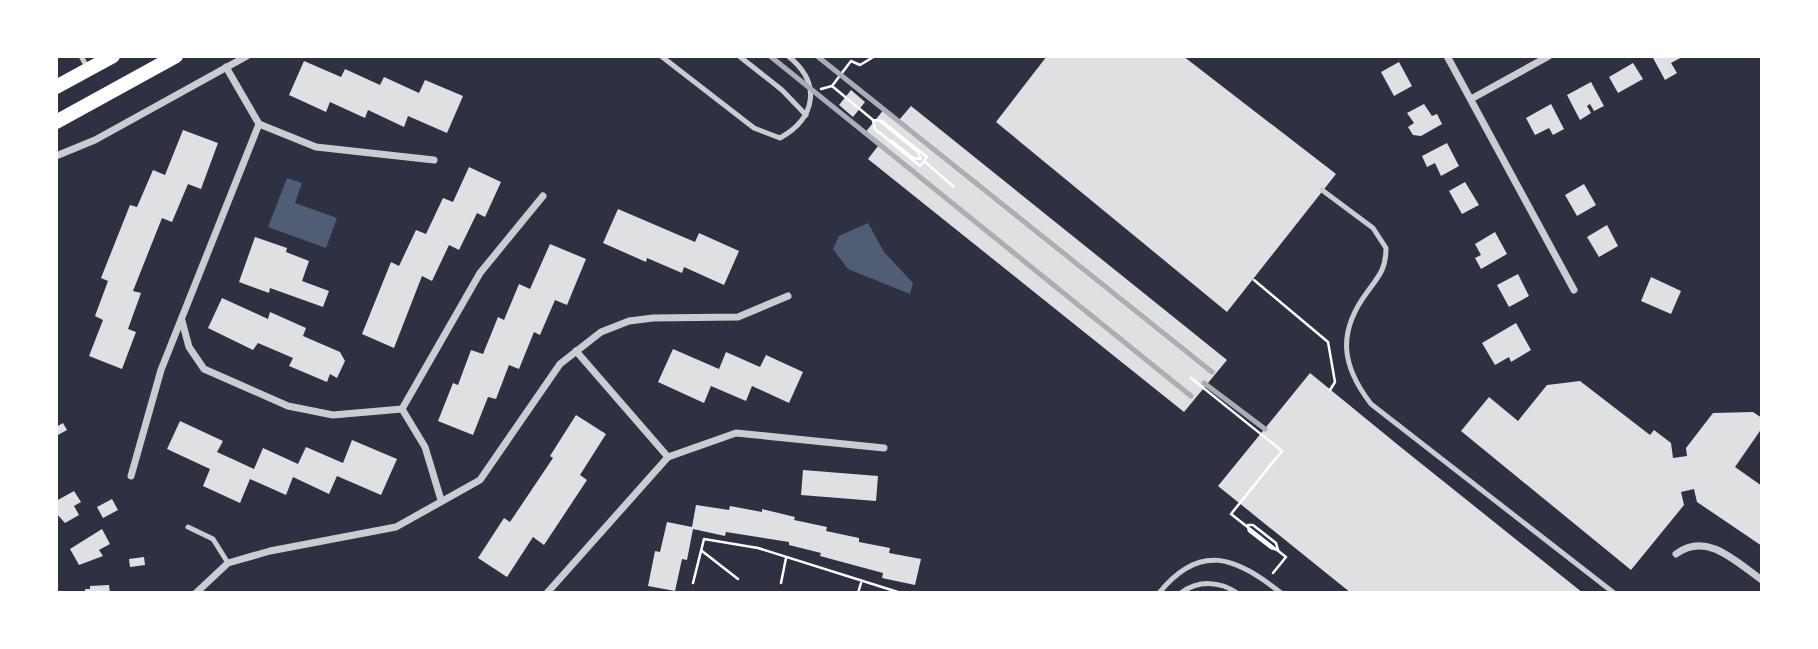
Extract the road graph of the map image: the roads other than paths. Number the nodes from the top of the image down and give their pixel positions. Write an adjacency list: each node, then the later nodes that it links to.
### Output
1 (113, 56): 9 (main road)
2 (176, 56): 14 (main road)
3 (247, 56): 10 (street)
4 (661, 56): 13 (lane)
5 (739, 56): 13 (lane)
6 (789, 56): 13 (lane)
7 (1447, 56): 12 (street)
8 (1549, 56): 12 (street)
9 (85, 63): 11 (main road)
10 (226, 67): 15 (street); 16 (street)
11 (56, 87)
12 (1471, 99): 20 (street)
13 (806, 115)
14 (56, 122)
15 (259, 124): 17 (street); 22 (street)
16 (56, 156)
17 (434, 159)
18 (1322, 190): 39 (lane)
19 (543, 196): 24 (street)
20 (1573, 290)
21 (788, 296): 23 (street)
22 (182, 321): 24 (street); 27 (street)
23 (576, 351): 26 (street); 28 (street)
24 (402, 409): 28 (street)
25 (884, 448): 26 (street)
26 (668, 457): 34 (street)
27 (131, 476)
28 (440, 499): 31 (street)
29 (188, 527): 31 (lane)
30 (1676, 554): 32 (street)
31 (228, 563): 33 (street)
32 (1762, 580)
33 (196, 593)
34 (547, 593)
35 (1159, 593): 38 (lane)
36 (1181, 593): 37 (lane)
37 (1237, 593)
38 (1281, 593)
39 (1614, 593)

